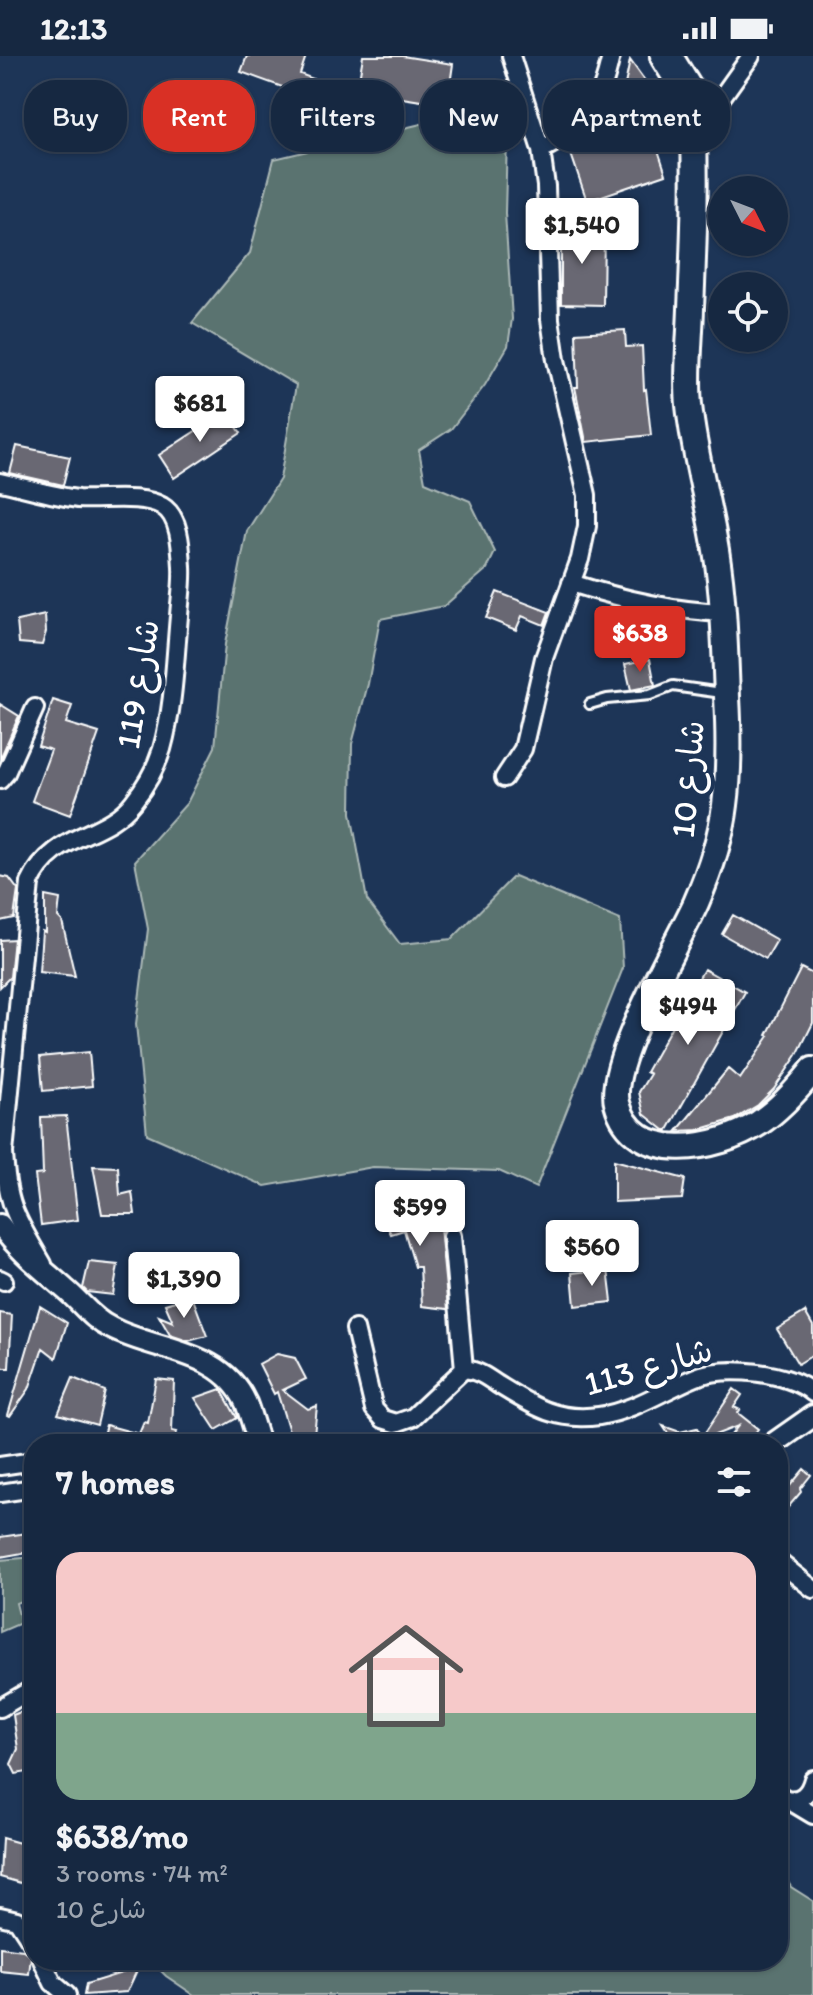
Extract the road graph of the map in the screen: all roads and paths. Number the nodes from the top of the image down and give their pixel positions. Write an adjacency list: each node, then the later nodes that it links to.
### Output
1 (511, 56): 9 (street)
2 (611, 56): 9 (street)
3 (666, 56): 6 (highway)
4 (695, 56): 7 (highway)
5 (751, 56): 8 (street)
6 (680, 80)
7 (693, 80)
8 (730, 85)
9 (541, 150): 12 (street)
10 (694, 152): 13 (main road, شارع 10)
11 (0, 482): 22 (street, شارع 119)
12 (571, 583): 13 (street); 18 (street)
13 (724, 613): 14 (main road, شارع 10)
14 (727, 693): 15 (lane); 19 (main road, شارع 10)
15 (590, 704)
16 (35, 708): 17 (street)
17 (2, 775)
18 (504, 778)
19 (813, 1070)
20 (0, 1225): 22 (street)
21 (452, 1236): 24 (street)
22 (50, 1276): 27 (street)
23 (355, 1329): 24 (street)
24 (464, 1369): 25 (street, شارع 113)
25 (813, 1393)
26 (813, 1416): 28 (street)
27 (256, 1434)
28 (787, 1434)
29 (24, 1462): 30 (street)
30 (0, 1466)
31 (24, 1490): 32 (street)
32 (0, 1493)
33 (788, 1569): 34 (street)
34 (813, 1589)
35 (24, 1694): 36 (street)
36 (0, 1708)
37 (813, 1779): 38 (street)
38 (788, 1797)
39 (788, 1800): 40 (street)
40 (813, 1815)
41 (0, 1916): 42 (street)
42 (24, 1931)
43 (47, 1970): 44 (street)
44 (67, 1995)

